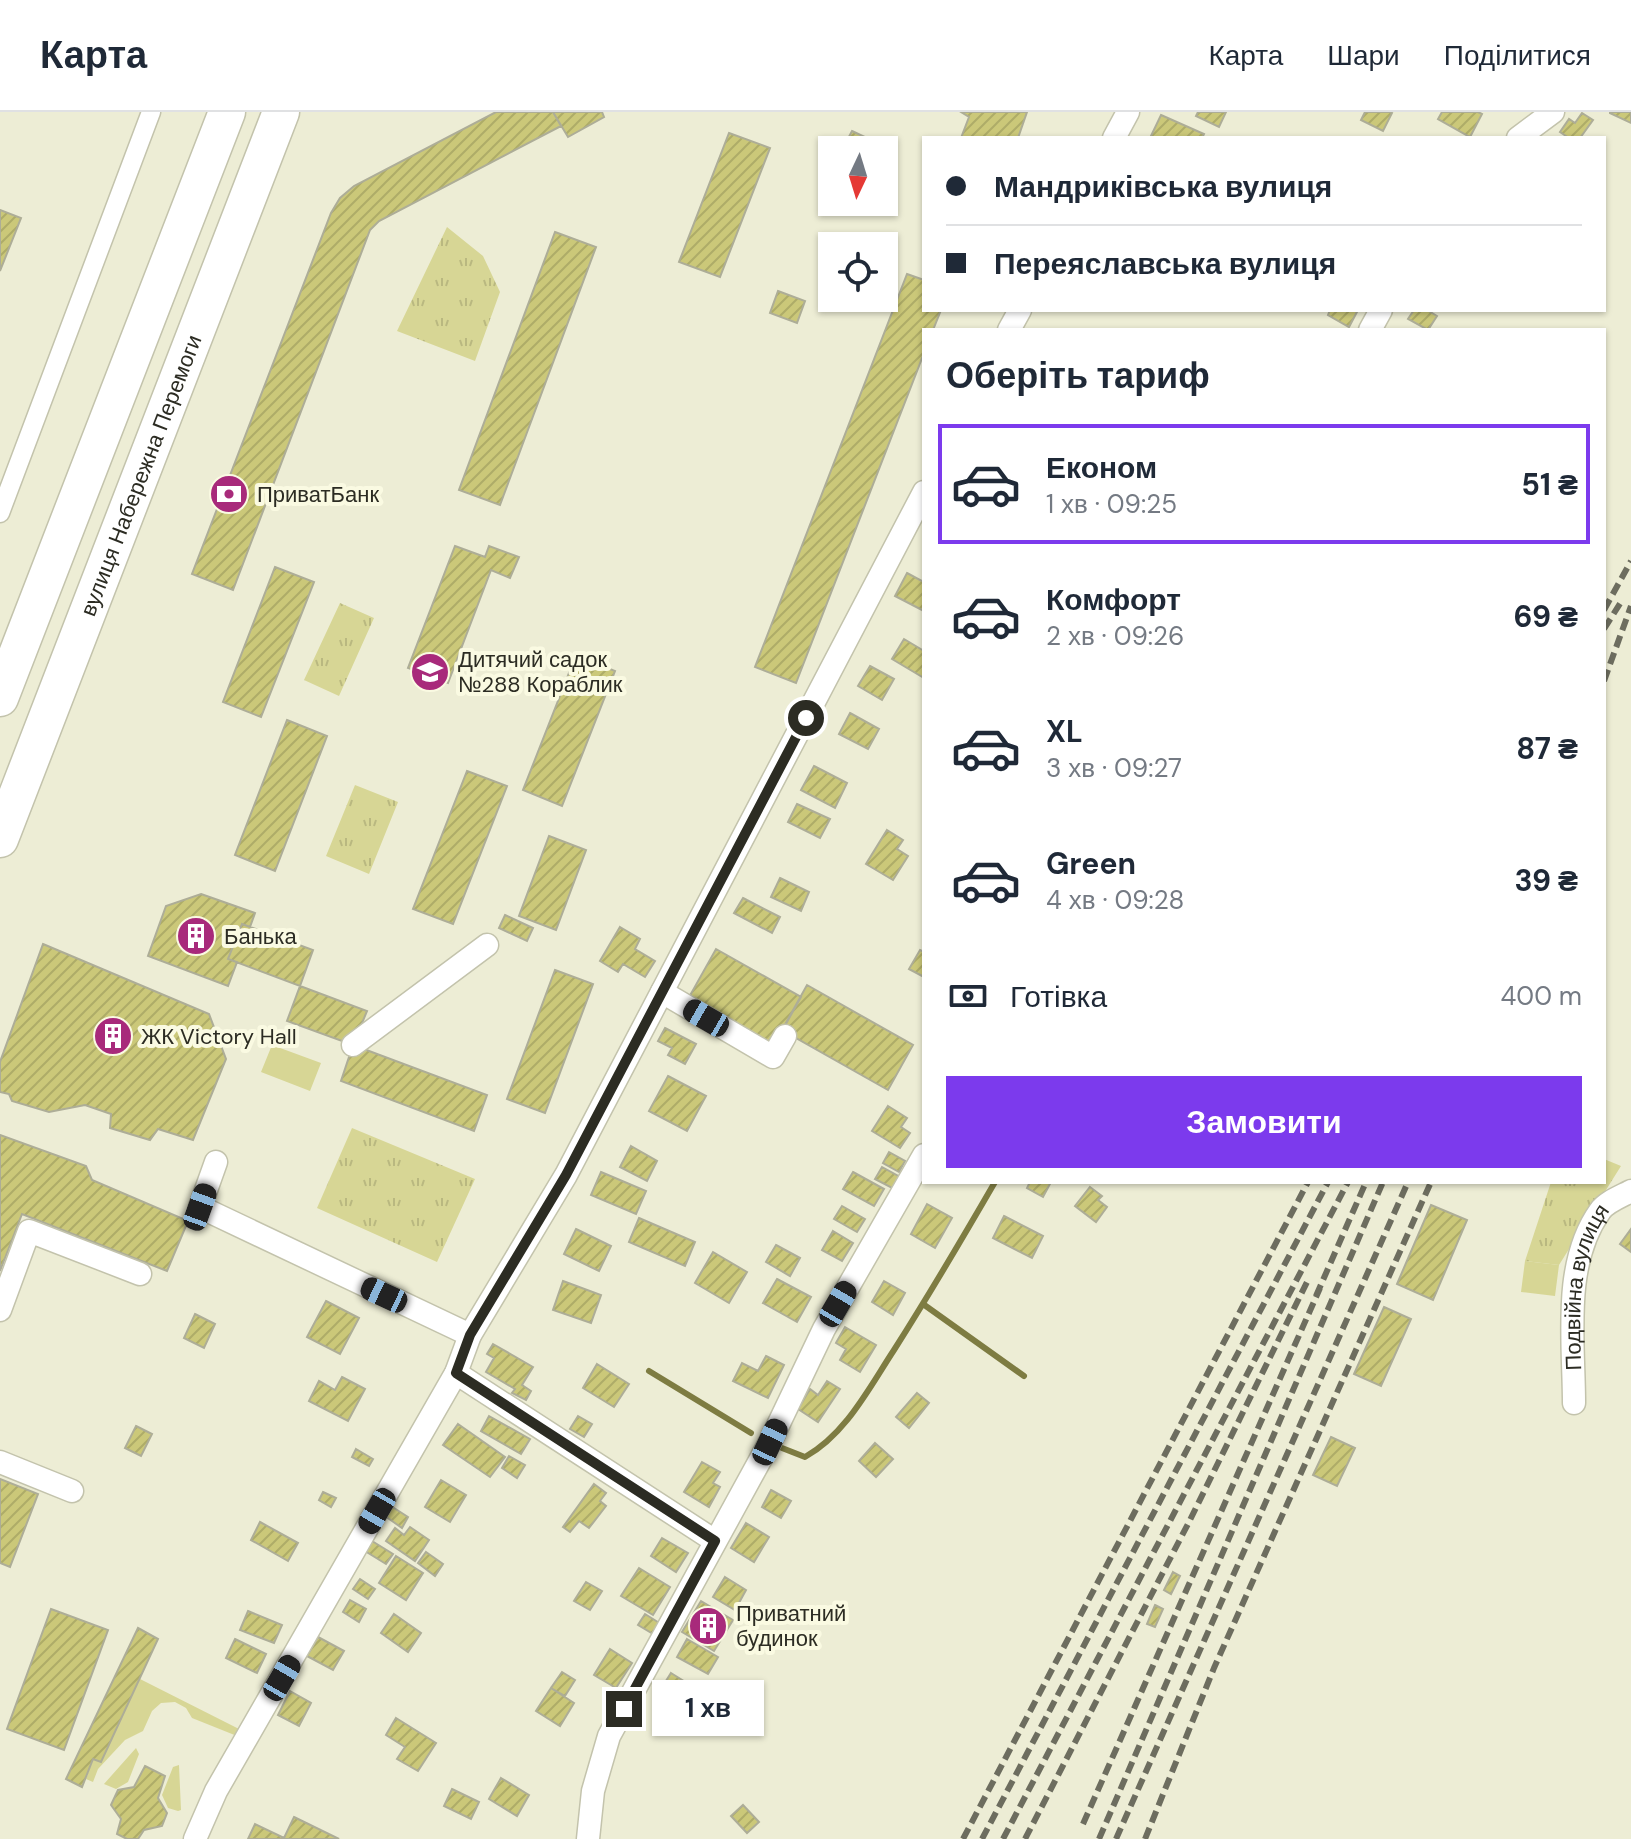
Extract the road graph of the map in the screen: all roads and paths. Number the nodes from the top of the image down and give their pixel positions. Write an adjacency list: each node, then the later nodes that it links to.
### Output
1 (151, 112): 9 (street)
2 (227, 112): 10 (main road)
3 (281, 112): 11 (main road, вулиця Набережна Перемоги)
4 (1128, 112): 6 (street)
5 (1553, 112): 7 (street)
6 (1115, 136)
7 (1521, 136)
8 (922, 496): 14 (street)
9 (0, 513)
10 (0, 698)
11 (8, 794): 12 (main road, вулиця Набережна Перемоги)
12 (0, 839)
13 (487, 945): 16 (street)
14 (662, 992): 15 (street); 22 (street)
15 (785, 1036)
16 (353, 1045)
17 (922, 1158): 27 (street)
18 (216, 1162): 22 (street)
19 (1631, 1191): 24 (street, Подвійна вулиця)
20 (140, 1274): 21 (street)
21 (0, 1310)
22 (470, 1335): 23 (street)
23 (456, 1373): 27 (street); 28 (street)
24 (1574, 1403)
25 (0, 1462): 26 (street)
26 (72, 1491)
27 (715, 1541): 29 (street)
28 (195, 1839)
29 (588, 1839)

